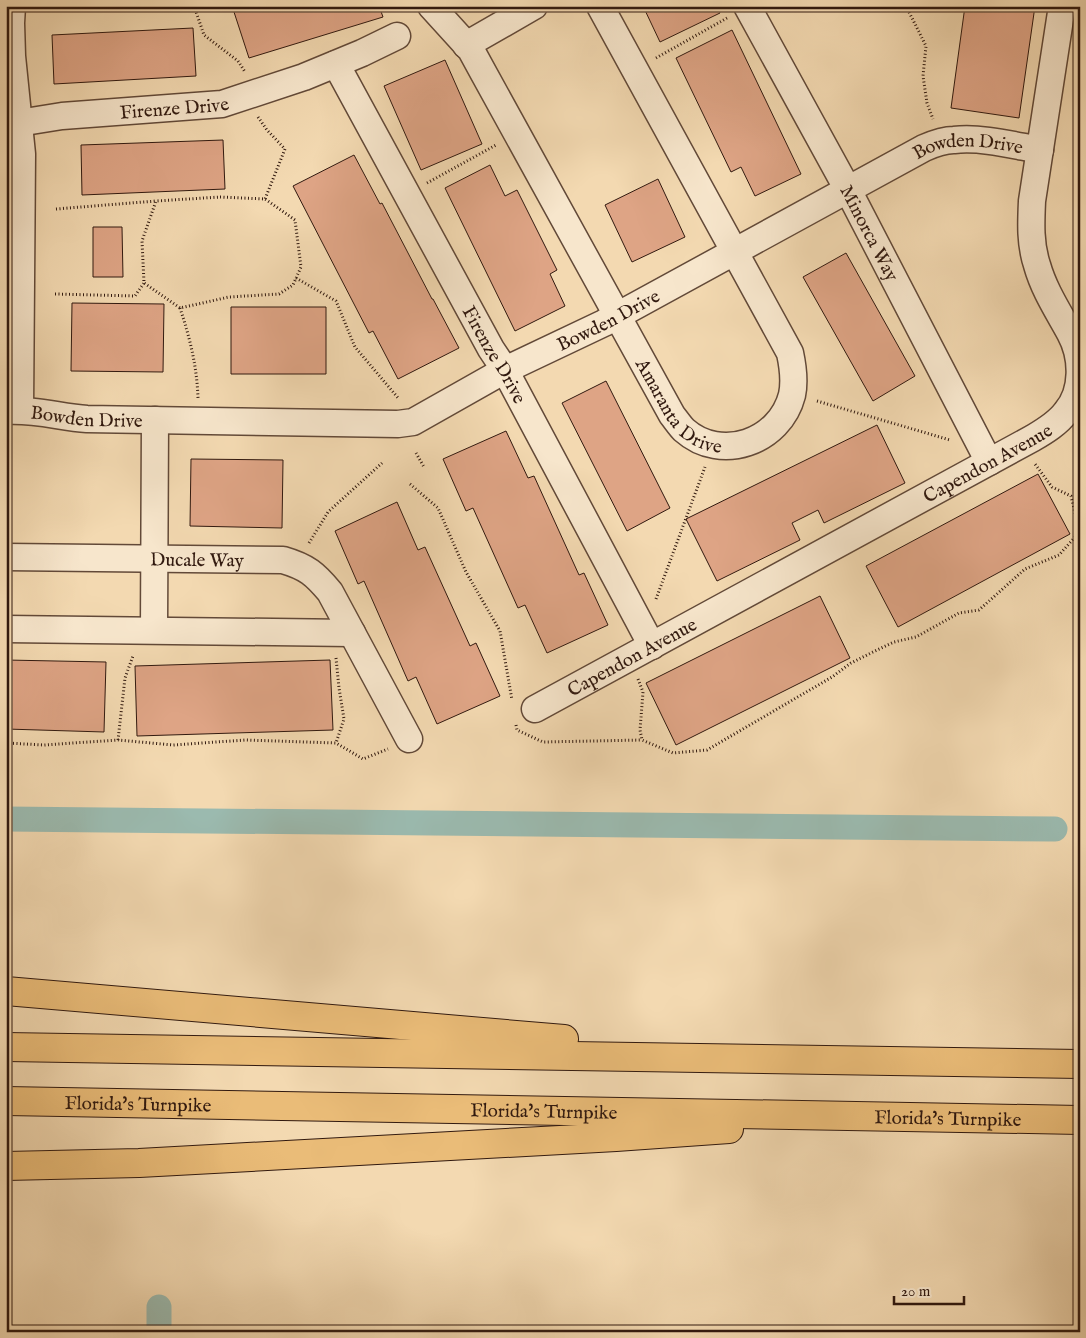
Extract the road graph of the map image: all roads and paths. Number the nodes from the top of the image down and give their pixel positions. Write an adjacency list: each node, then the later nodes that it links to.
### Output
1 (12, 6): 17 (street, Bowden Drive)
2 (194, 6): 15 (path)
3 (431, 6): 12 (street, Amaranta Drive)
4 (534, 6): 12 (street)
5 (600, 6): 26 (street, Amaranta Drive)
6 (747, 6): 13 (path); 21 (street, Minorca Way)
7 (906, 6): 18 (path)
8 (912, 6): 9 (path)
9 (919, 6)
10 (1062, 6): 20 (street, Capendon Avenue)
11 (397, 36): 14 (street, Firenze Drive)
12 (466, 44): 31 (street, Amaranta Drive)
13 (654, 59)
14 (336, 64): 17 (street, Firenze Drive); 22 (street, Firenze Drive)
15 (249, 78)
16 (258, 117): 23 (path)
17 (12, 124): 36 (street, Bowden Drive)
18 (934, 124)
19 (501, 142): 22 (path)
20 (1040, 150): 21 (street, Bowden Drive); 40 (street, Capendon Avenue)
21 (848, 190): 26 (street, Bowden Drive); 40 (street, Minorca Way)
22 (407, 194): 32 (street, Firenze Drive)
23 (265, 199): 24 (path); 27 (path)
24 (156, 201): 25 (path); 28 (path)
25 (56, 209)
26 (735, 251): 31 (street, Bowden Drive); 31 (street, Amaranta Drive)
27 (296, 278): 30 (path); 34 (path)
28 (144, 283): 29 (path); 30 (path)
29 (55, 294)
30 (180, 308): 35 (path)
31 (617, 315): 32 (street, Bowden Drive)
32 (505, 370): 37 (street, Bowden Drive); 53 (street, Firenze Drive)
33 (815, 400): 38 (path)
34 (403, 403)
35 (198, 404)
36 (13, 411): 37 (street, Bowden Drive)
37 (155, 420): 47 (street, Bowden Drive)
38 (956, 442)
39 (416, 453): 44 (path)
40 (989, 462): 53 (street, Capendon Avenue)
41 (1033, 462): 59 (path)
42 (382, 463): 48 (path)
43 (706, 464): 49 (path)
44 (424, 467)
45 (410, 484): 56 (path)
46 (6, 557): 47 (street, Ducale Way)
47 (155, 559): 48 (street, Ducale Way); 51 (street, Bowden Drive)
48 (299, 565): 52 (street, Ducale Way)
49 (655, 603)
50 (6, 629): 51 (street)
51 (154, 630): 52 (street)
52 (345, 633): 57 (street, Ducale Way); 61 (path)
53 (652, 646): 56 (street, Capendon Avenue)
54 (134, 650): 58 (path)
55 (638, 677): 59 (path)
56 (521, 710): 59 (path)
57 (409, 739): 61 (path)
58 (118, 740): 60 (path); 61 (path)
59 (642, 740)
60 (6, 743)
61 (336, 743)
62 (6, 991): 64 (highway)
63 (6, 1048): 64 (highway)
64 (797, 1059): 65 (highway)
65 (1080, 1064)
66 (6, 1101): 67 (highway, Florida's Turnpike)
67 (896, 1117): 68 (highway, Florida's Turnpike); 69 (highway)
68 (1080, 1120)
69 (6, 1166)

